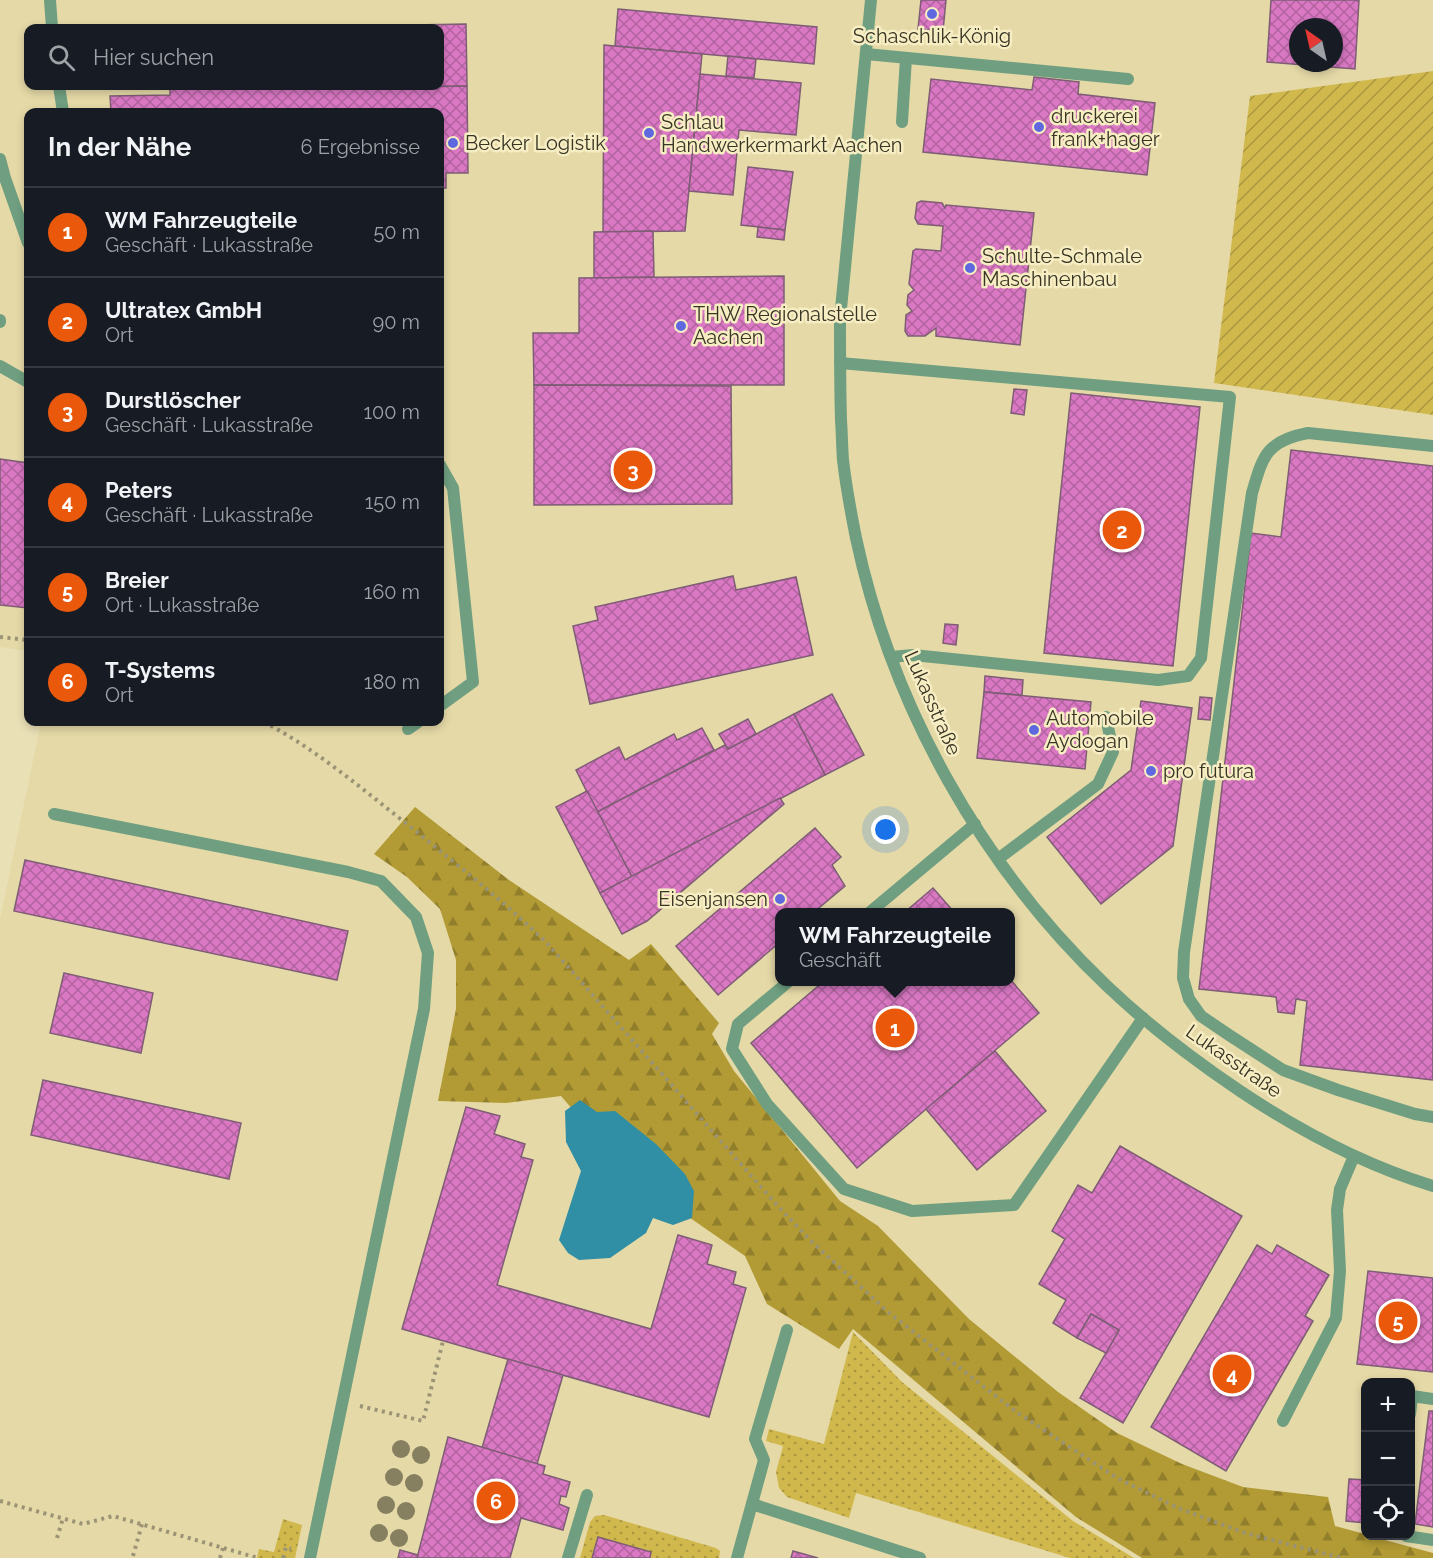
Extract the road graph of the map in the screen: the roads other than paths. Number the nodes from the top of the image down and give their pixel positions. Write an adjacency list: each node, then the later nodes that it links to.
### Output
1 (50, 0): 3 (street)
2 (870, 0): 4 (street, Lukasstraße)
3 (52, 24)
4 (866, 54): 5 (street); 12 (street, Lukasstraße)
5 (906, 58): 6 (street); 9 (street)
6 (1128, 79)
7 (59, 90): 8 (street)
8 (62, 108)
9 (902, 122)
10 (0, 159): 11 (street)
11 (24, 232)
12 (840, 363): 17 (street, Lukasstraße); 17 (street)
13 (0, 366): 14 (street)
14 (24, 380)
15 (1433, 446): 26 (street)
16 (444, 472): 18 (street)
17 (891, 657): 21 (street, Lukasstraße)
18 (444, 703)
19 (1106, 717): 22 (street)
20 (54, 814): 37 (street)
21 (975, 825): 22 (street, Lukasstraße); 23 (street)
22 (998, 859): 25 (street, Lukasstraße)
23 (875, 908)
24 (782, 986): 25 (street)
25 (1143, 1018): 27 (street, Lukasstraße)
26 (1433, 1117)
27 (1354, 1156): 28 (street, Lukasstraße); 32 (street)
28 (1433, 1186)
29 (787, 1330): 34 (street)
30 (1415, 1396): 31 (street)
31 (1433, 1399)
32 (1283, 1421)
33 (587, 1494): 38 (street)
34 (752, 1504): 39 (street); 40 (street)
35 (1415, 1537): 36 (street)
36 (1433, 1540)
37 (310, 1558)
38 (568, 1558)
39 (737, 1558)
40 (920, 1558)

